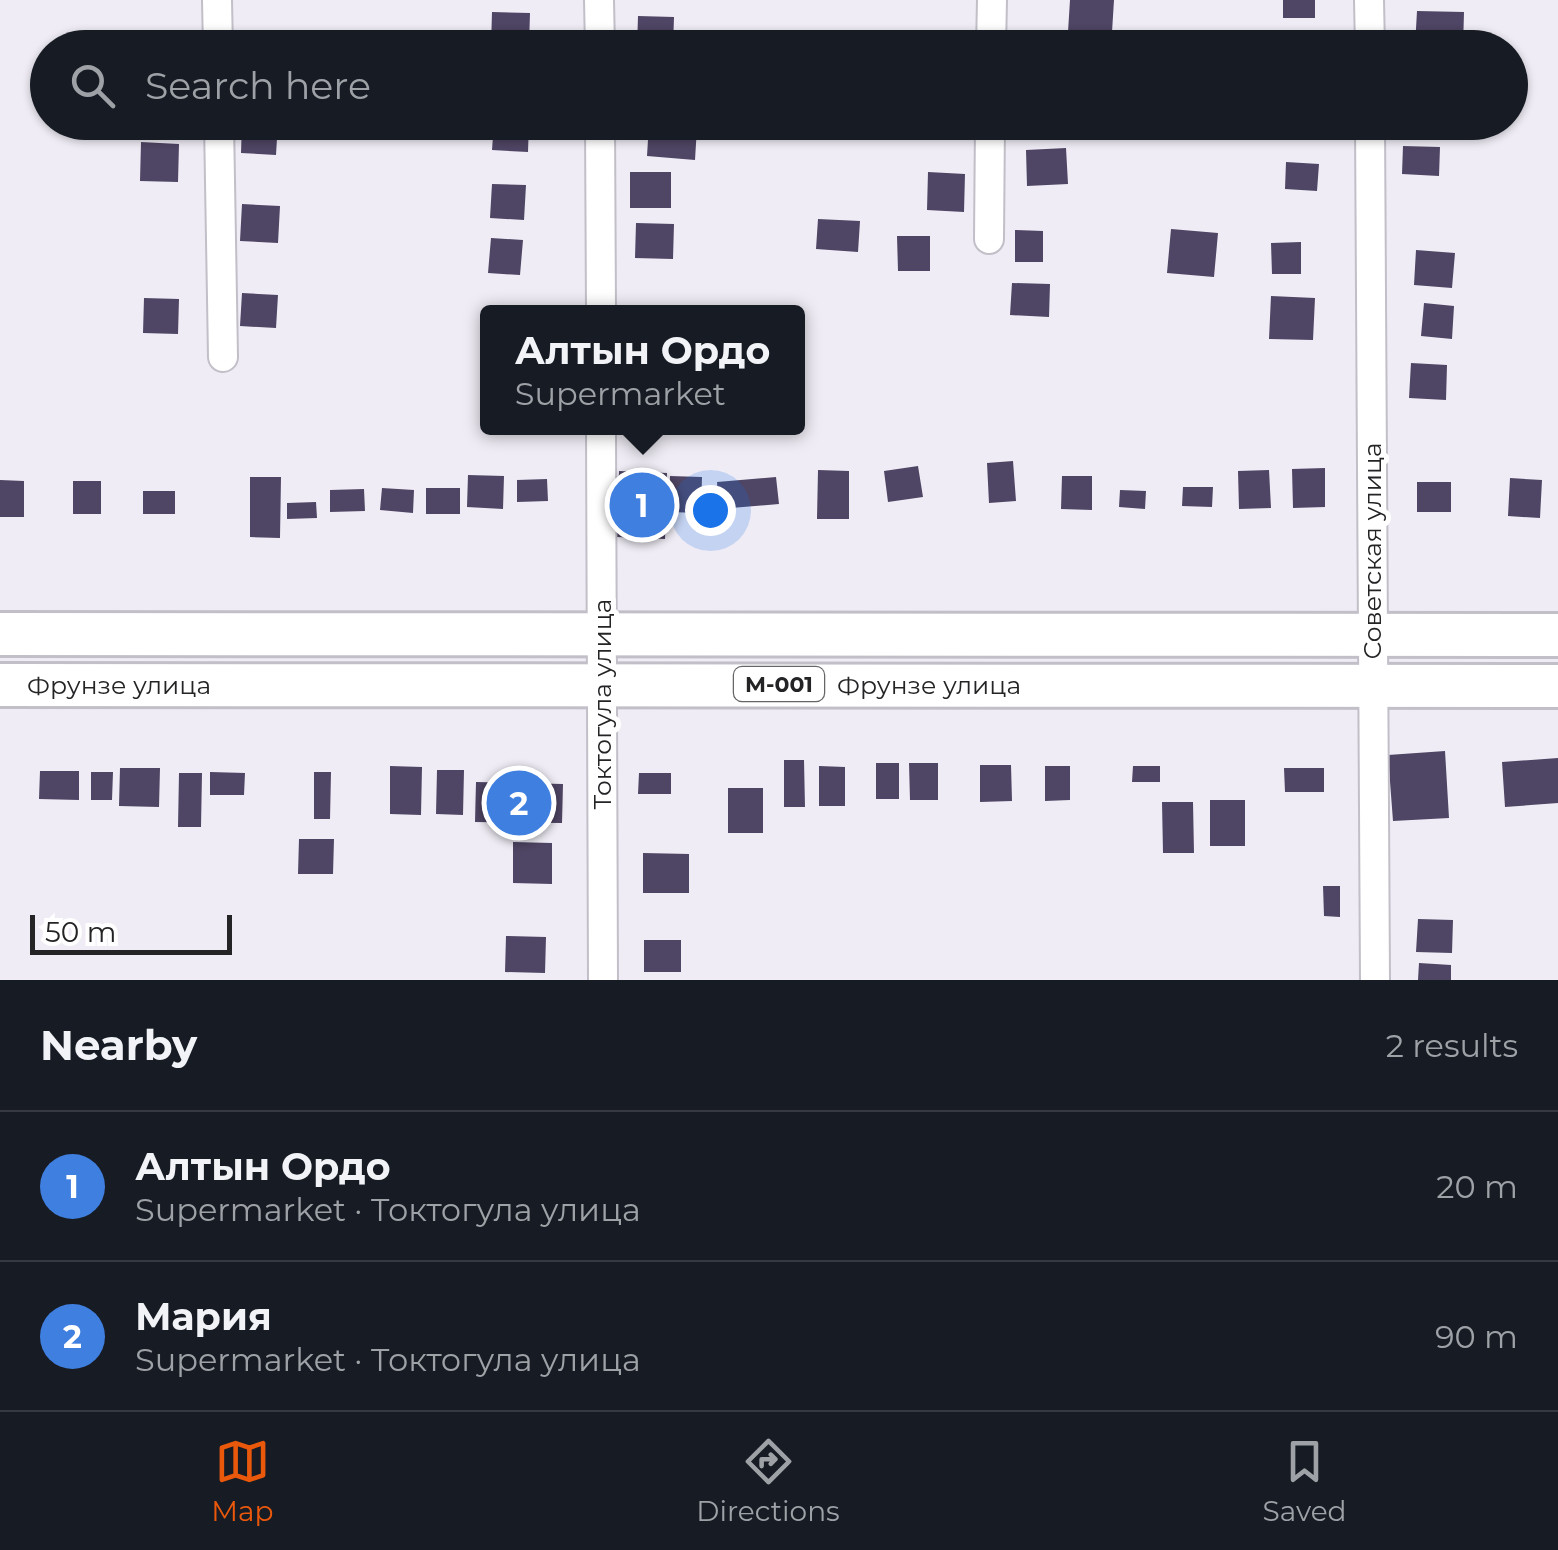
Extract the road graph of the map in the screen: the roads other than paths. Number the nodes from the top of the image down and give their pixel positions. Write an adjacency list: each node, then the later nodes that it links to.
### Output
1 (217, 0): 5 (street)
2 (600, 0): 6 (street)
3 (992, 0): 7 (street)
4 (1370, 0): 8 (street)
5 (218, 30)
6 (600, 30)
7 (991, 30)
8 (1370, 30)
9 (219, 140): 15 (street)
10 (600, 140): 14 (street)
11 (990, 140): 13 (street)
12 (1370, 140): 19 (street, Советская улица)
13 (989, 239)
14 (600, 305)
15 (223, 357)
16 (601, 435): 18 (street, Токтогула улица)
17 (0, 634): 18 (main road, Фрунзе улица / M-001)
18 (602, 634): 19 (main road, Фрунзе улица / M-001); 21 (street, Токтогула улица)
19 (1372, 634): 20 (main road, Фрунзе улица / M-001); 23 (street, Советская улица)
20 (1558, 634)
21 (602, 684): 22 (main road, Фрунзе улица / M-001); 23 (main road, Фрунзе улица / M-001); 25 (street, Токтогула улица)
22 (0, 685)
23 (1373, 686): 24 (main road, Фрунзе улица / M-001); 26 (street, Советская улица)
24 (1558, 686)
25 (604, 980)
26 (1375, 980)

